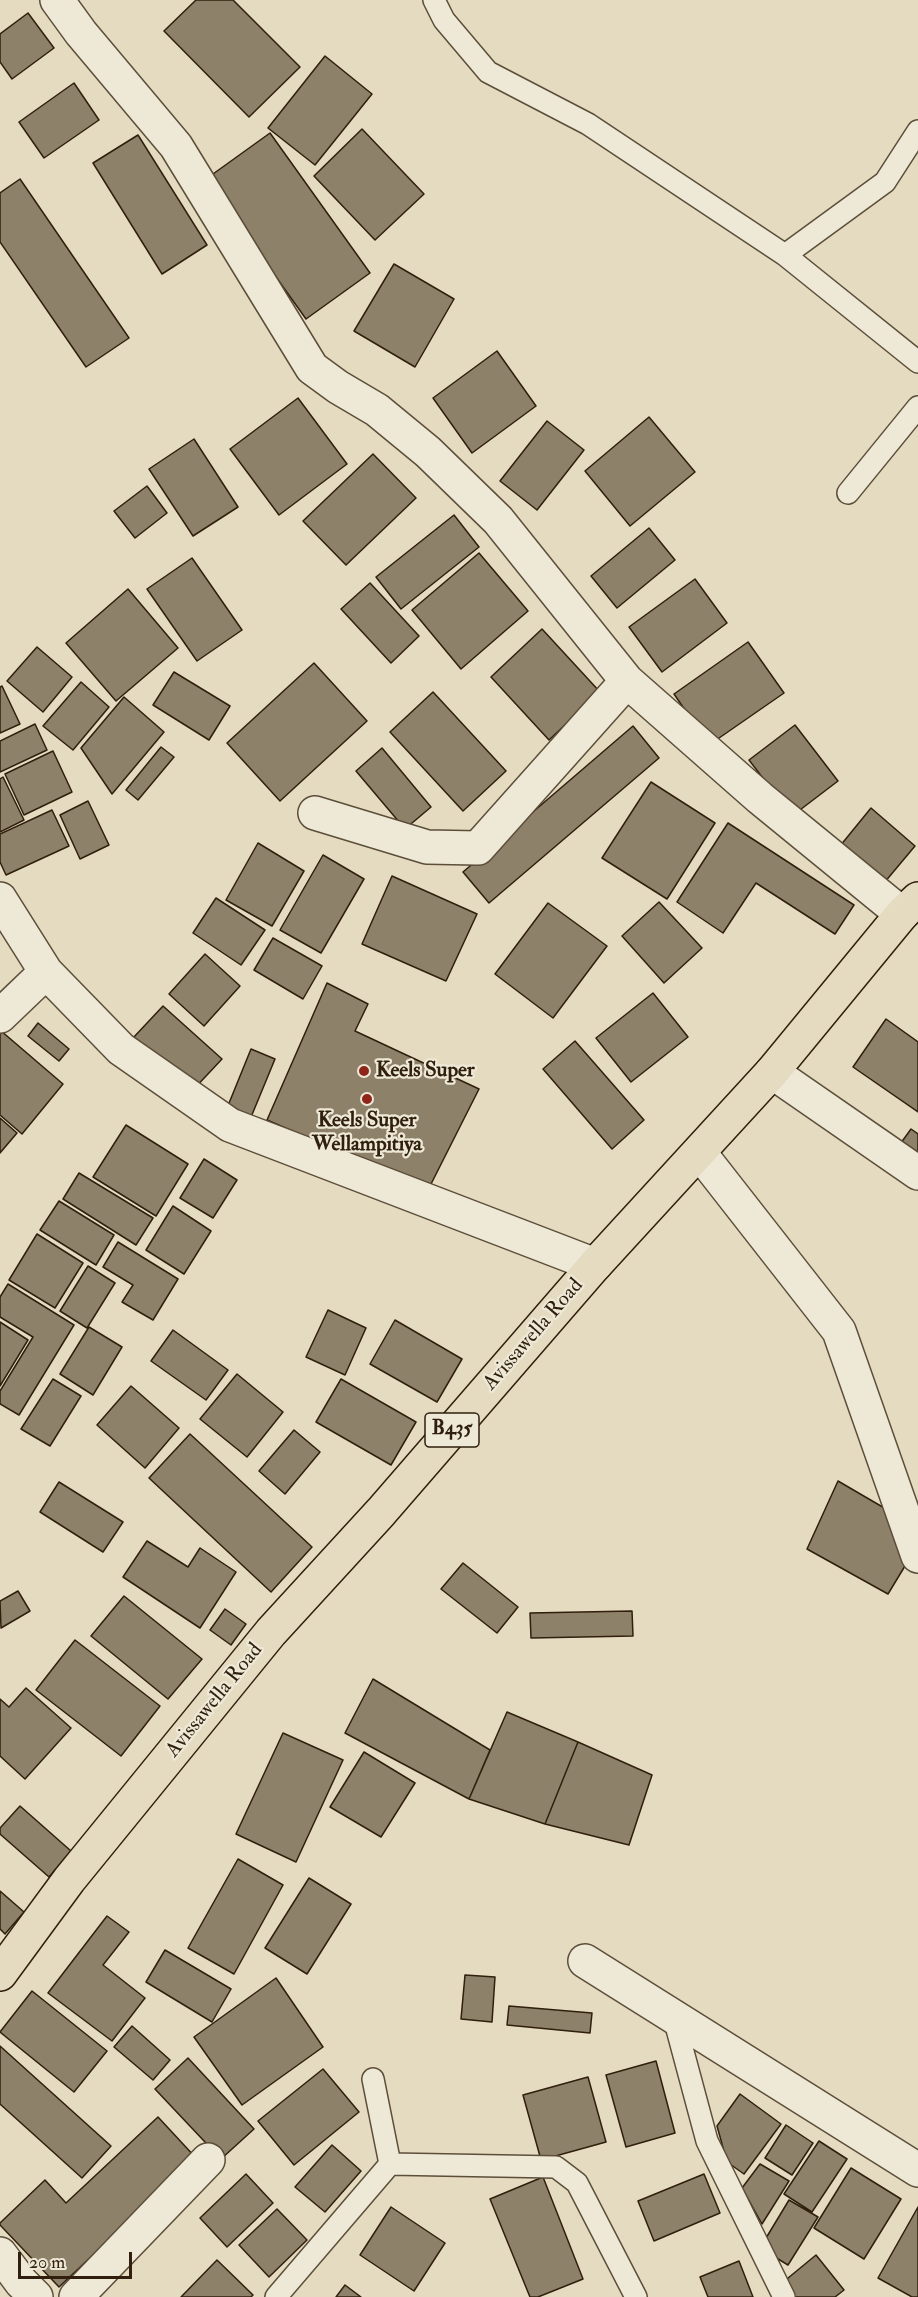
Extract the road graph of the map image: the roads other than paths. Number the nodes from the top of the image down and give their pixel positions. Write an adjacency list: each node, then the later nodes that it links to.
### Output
1 (57, 0): 8 (street)
2 (434, 0): 4 (lane)
3 (918, 131): 4 (lane)
4 (785, 255): 5 (lane)
5 (918, 362)
6 (918, 407): 7 (lane)
7 (848, 493)
8 (627, 681): 9 (street); 11 (street)
9 (315, 813)
10 (0, 899): 12 (street)
11 (913, 905): 14 (main road, Avissawella Road / B435)
12 (46, 972): 13 (street); 17 (street)
13 (0, 1016)
14 (772, 1072): 15 (main road, Avissawella Road / B435); 16 (street)
15 (699, 1152): 17 (main road, Avissawella Road / B435); 18 (street)
16 (918, 1173)
17 (595, 1265): 20 (main road, Avissawella Road / B435)
18 (918, 1556)
19 (585, 1961): 21 (street)
20 (0, 1974)
21 (674, 2018): 25 (street); 31 (lane)
22 (373, 2079): 24 (lane)
23 (208, 2160): 28 (street)
24 (390, 2164): 29 (lane); 30 (lane)
25 (918, 2170)
26 (0, 2254): 27 (street)
27 (22, 2292)
28 (76, 2297)
29 (276, 2297)
30 (636, 2297)
31 (784, 2297)

